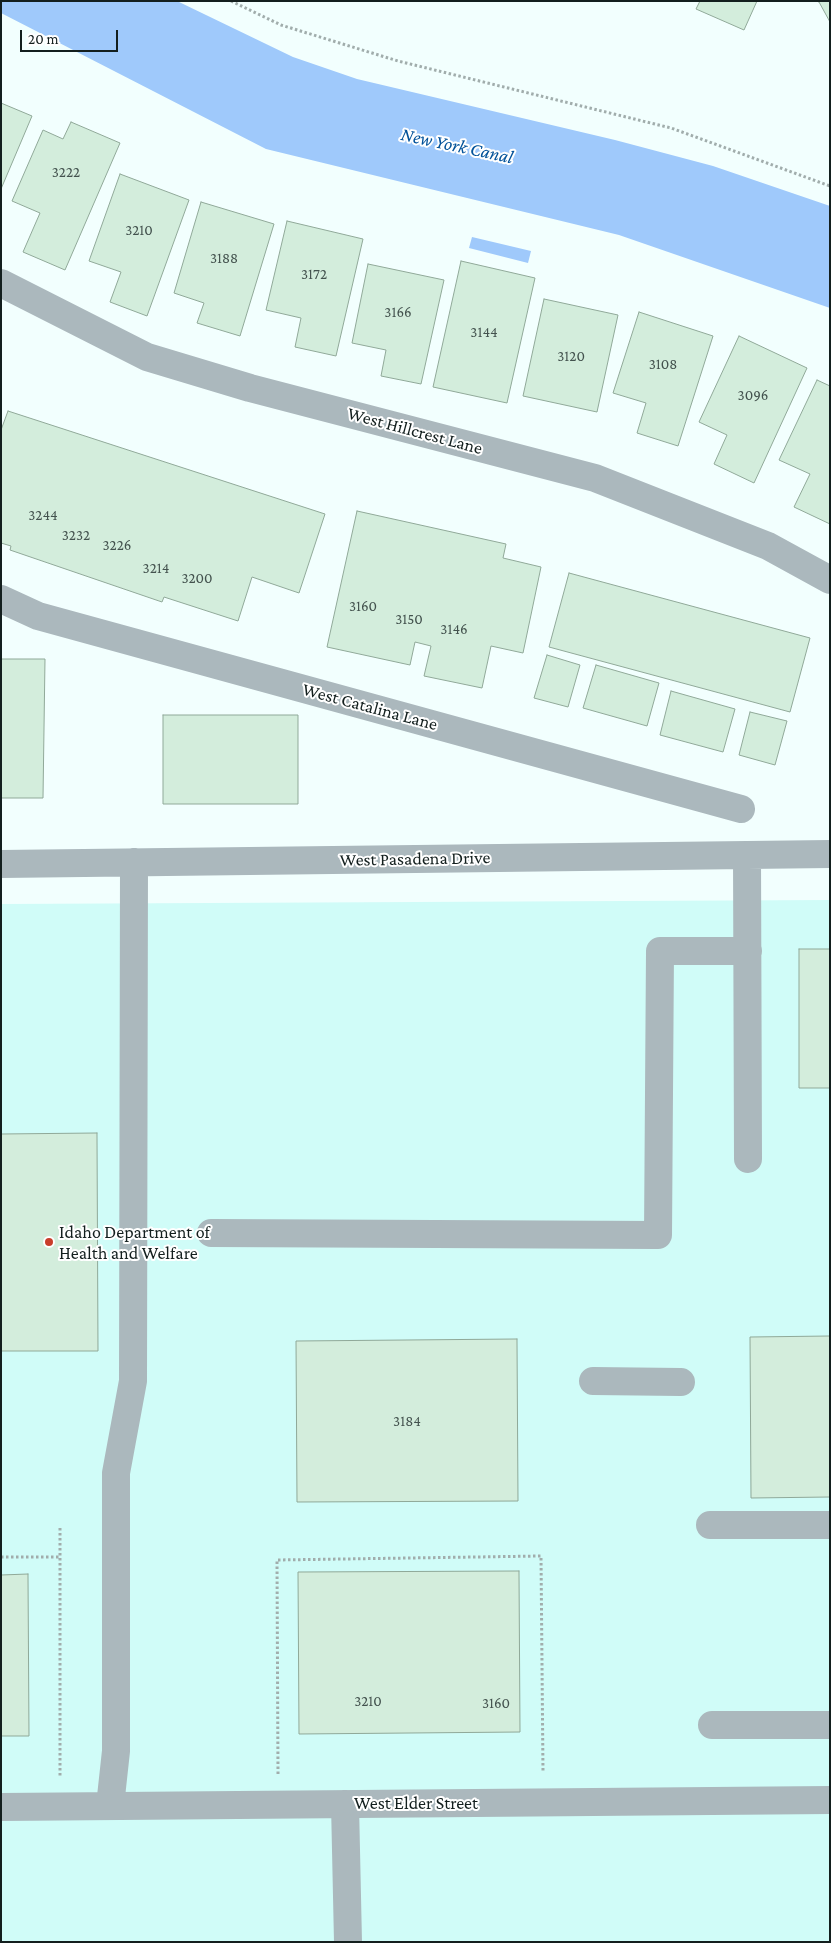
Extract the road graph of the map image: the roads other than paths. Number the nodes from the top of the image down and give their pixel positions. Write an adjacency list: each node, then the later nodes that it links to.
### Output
1 (1, 283): 2 (street, West Hillcrest Lane)
2 (830, 580)
3 (1, 599): 4 (street, West Catalina Lane)
4 (741, 809)
5 (830, 854): 6 (street, West Pasadena Drive)
6 (748, 855): 7 (street, West Pasadena Drive); 9 (street)
7 (134, 862): 8 (street, West Pasadena Drive); 20 (street)
8 (1, 864)
9 (748, 951): 10 (street); 11 (street)
10 (748, 1159)
11 (211, 1232)
12 (593, 1381): 13 (street)
13 (681, 1382)
14 (710, 1525): 15 (street)
15 (830, 1525)
16 (712, 1725): 17 (street)
17 (830, 1725)
18 (830, 1800): 19 (street, West Elder Street)
19 (345, 1804): 20 (street, West Elder Street); 22 (street)
20 (110, 1806): 21 (street, West Elder Street)
21 (1, 1807)
22 (348, 1942)

